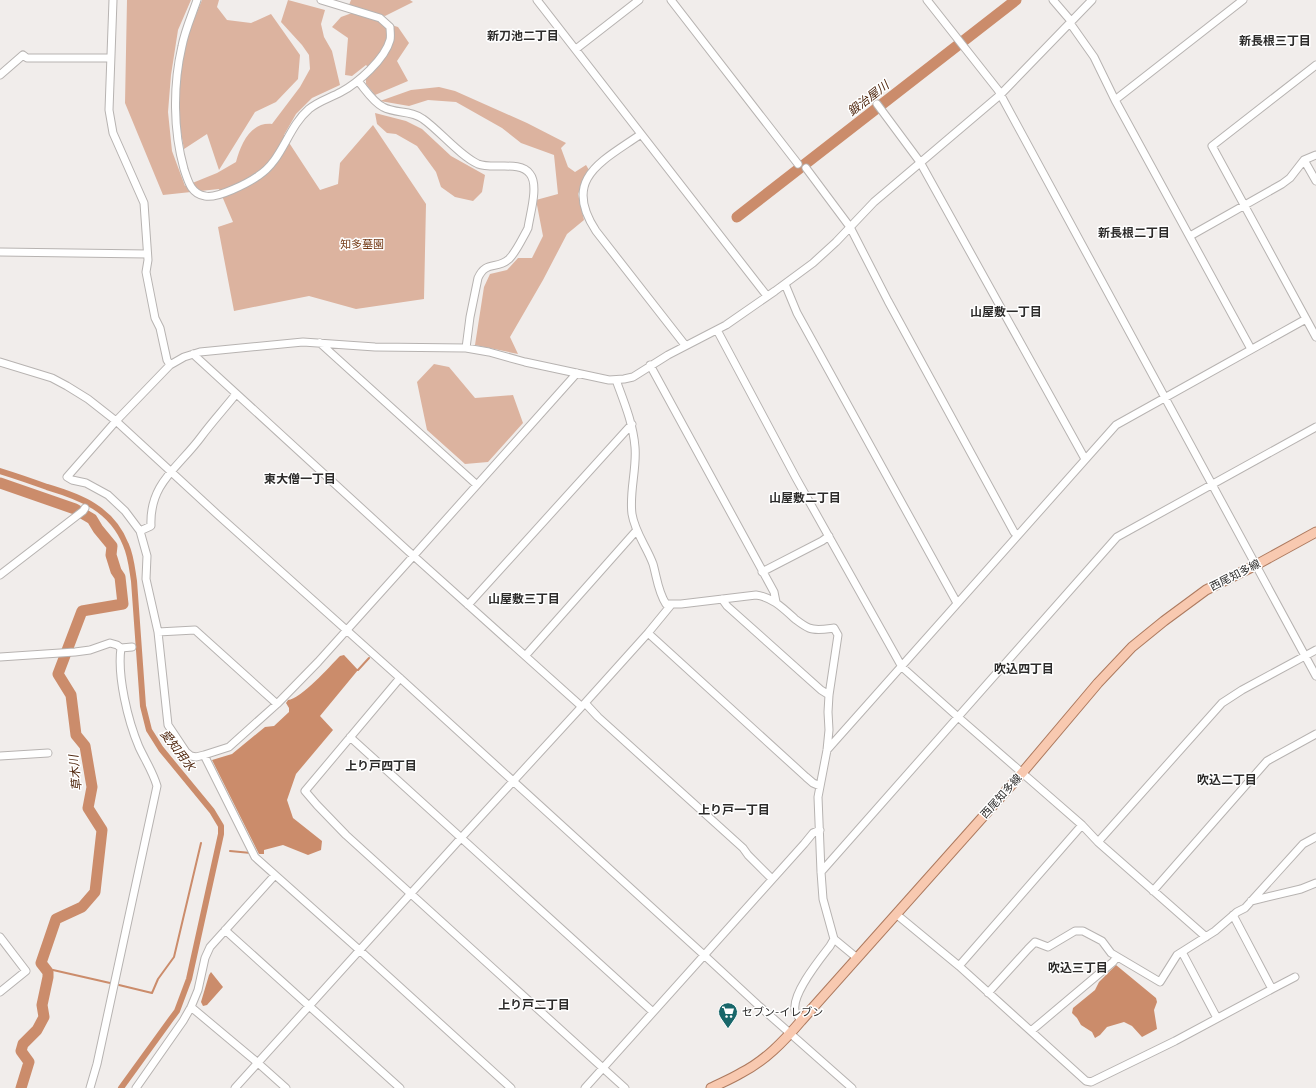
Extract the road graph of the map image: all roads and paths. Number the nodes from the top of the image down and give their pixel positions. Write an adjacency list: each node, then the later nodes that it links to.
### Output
1 (113, 0): 13 (street)
2 (197, 0): 16 (street)
3 (321, 0): 16 (street)
4 (537, 0): 12 (street)
5 (639, 0): 12 (street)
6 (671, 0): 24 (street)
7 (927, 0): 17 (street)
8 (1053, 0): 11 (street)
9 (1092, 0): 11 (street)
10 (1243, 0): 18 (street)
11 (1070, 22): 17 (street); 18 (street)
12 (576, 49): 20 (street)
13 (110, 58): 15 (street); 31 (street)
14 (1316, 65): 27 (street)
15 (0, 75)
16 (358, 81): 39 (street)
17 (1000, 95): 23 (street); 48 (street)
18 (1115, 100): 29 (street)
19 (878, 107): 23 (street)
20 (641, 134): 33 (street); 38 (street)
21 (1316, 155): 22 (street)
22 (1304, 160): 26 (street); 27 (street)
23 (920, 162): 28 (street); 52 (street)
24 (798, 164)
25 (806, 168): 28 (street)
26 (1316, 182)
27 (1245, 205): 29 (street); 34 (street)
28 (850, 227): 32 (street); 60 (street)
29 (1190, 236): 40 (street)
30 (0, 252): 31 (street)
31 (147, 254): 43 (street)
32 (785, 284): 33 (street); 68 (street)
33 (768, 296): 35 (street)
34 (1306, 319): 36 (street); 40 (street)
35 (717, 330): 38 (street); 61 (street)
36 (1316, 337)
37 (320, 343): 39 (street); 41 (street); 55 (street)
38 (685, 346): 44 (street)
39 (466, 348): 45 (street)
40 (1251, 349): 48 (street)
41 (193, 354): 43 (street); 47 (street)
42 (0, 362): 49 (street)
43 (170, 365): 49 (street)
44 (650, 366): 46 (street); 64 (street)
45 (577, 372): 46 (street); 55 (street)
46 (616, 380): 50 (street)
47 (236, 394): 53 (street); 62 (street)
48 (1166, 398): 52 (street); 54 (street)
49 (116, 421): 53 (street); 58 (street)
50 (632, 424): 57 (street); 69 (street)
51 (1316, 427): 54 (street)
52 (1085, 459): 60 (street)
53 (170, 471): 58 (street); 71 (street)
54 (1212, 483): 63 (street); 86 (street)
55 (478, 485): 62 (street)
56 (85, 508): 65 (street)
57 (636, 531): 70 (street); 77 (street)
58 (140, 532): 72 (street)
59 (1316, 532): 63 (main road, 西尾知多線)
60 (1017, 535): 68 (street)
61 (829, 536): 64 (street); 80 (street)
62 (414, 555): 69 (street); 71 (street)
63 (1256, 565): 78 (street); 93 (main road, 西尾知多線)
64 (762, 572): 67 (street)
65 (0, 575)
66 (722, 599): 67 (street); 70 (street); 83 (street)
67 (776, 602): 83 (street)
68 (957, 603): 80 (street)
69 (468, 605): 77 (street)
70 (671, 605): 73 (street)
71 (346, 630): 82 (street); 84 (street)
72 (158, 632): 84 (street); 91 (street)
73 (648, 633): 85 (street); 95 (street)
74 (132, 647): 75 (street)
75 (121, 648): 79 (street); 134 (street)
76 (1316, 650): 78 (street)
77 (526, 655): 85 (street)
78 (1305, 656): 81 (street); 100 (street)
79 (0, 657)
80 (902, 667): 86 (street); 89 (street)
81 (1316, 676)
82 (400, 678): 88 (street); 94 (street)
83 (829, 695): 89 (street)
84 (277, 704): 91 (street)
85 (583, 705): 94 (street); 103 (street)
86 (958, 717): 93 (street); 101 (street)
87 (1316, 734): 105 (street)
88 (350, 737): 99 (street); 106 (street)
89 (827, 750): 95 (street)
90 (48, 753): 92 (street)
91 (204, 755): 102 (street)
92 (0, 756)
93 (1022, 773): 96 (street); 108 (main road, 西尾知多線)
94 (513, 781): 99 (street); 116 (street)
95 (820, 786): 97 (street)
96 (1082, 825): 100 (street); 119 (street)
97 (820, 830): 101 (street); 103 (street)
98 (1316, 837): 107 (street)
99 (461, 838): 106 (street); 126 (street)
100 (1098, 842): 105 (street)
101 (821, 872): 113 (street)
102 (275, 875): 110 (street); 114 (street)
103 (772, 879): 116 (street)
104 (1316, 882): 107 (street)
105 (1153, 891): 111 (street)
106 (410, 894): 114 (street); 132 (street)
107 (1250, 901): 109 (street)
108 (896, 914): 118 (main road, 西尾知多線); 119 (street)
109 (1233, 915): 111 (street); 121 (street)
110 (224, 930): 124 (street); 125 (street)
111 (1206, 937): 115 (street)
112 (0, 938): 122 (street)
113 (834, 939): 118 (street); 128 (street)
114 (359, 950): 124 (street); 138 (street)
115 (1182, 952): 117 (street); 127 (street)
116 (704, 955): 126 (street); 130 (street)
117 (1117, 957): 123 (street); 129 (street)
118 (857, 958): 128 (main road, 西尾知多線)
119 (958, 966): 123 (street)
120 (1295, 977): 121 (street)
121 (1272, 989): 127 (street)
122 (0, 992)
123 (988, 993): 129 (street)
124 (309, 1006): 131 (street); 137 (street)
125 (191, 1007): 131 (street); 133 (street)
126 (653, 1012): 132 (street)
127 (1217, 1018): 129 (street)
128 (801, 1021): 130 (main road, 西尾知多線)
129 (1031, 1031)
130 (791, 1033): 141 (main road, 西尾知多線); 142 (street)
131 (258, 1063): 135 (street); 136 (street)
132 (603, 1068): 139 (street); 140 (street)
133 (140, 1086)
134 (90, 1088)
135 (235, 1088)
136 (286, 1088)
137 (400, 1088)
138 (511, 1088)
139 (586, 1088)
140 (625, 1088)
141 (711, 1088)
142 (852, 1088)

